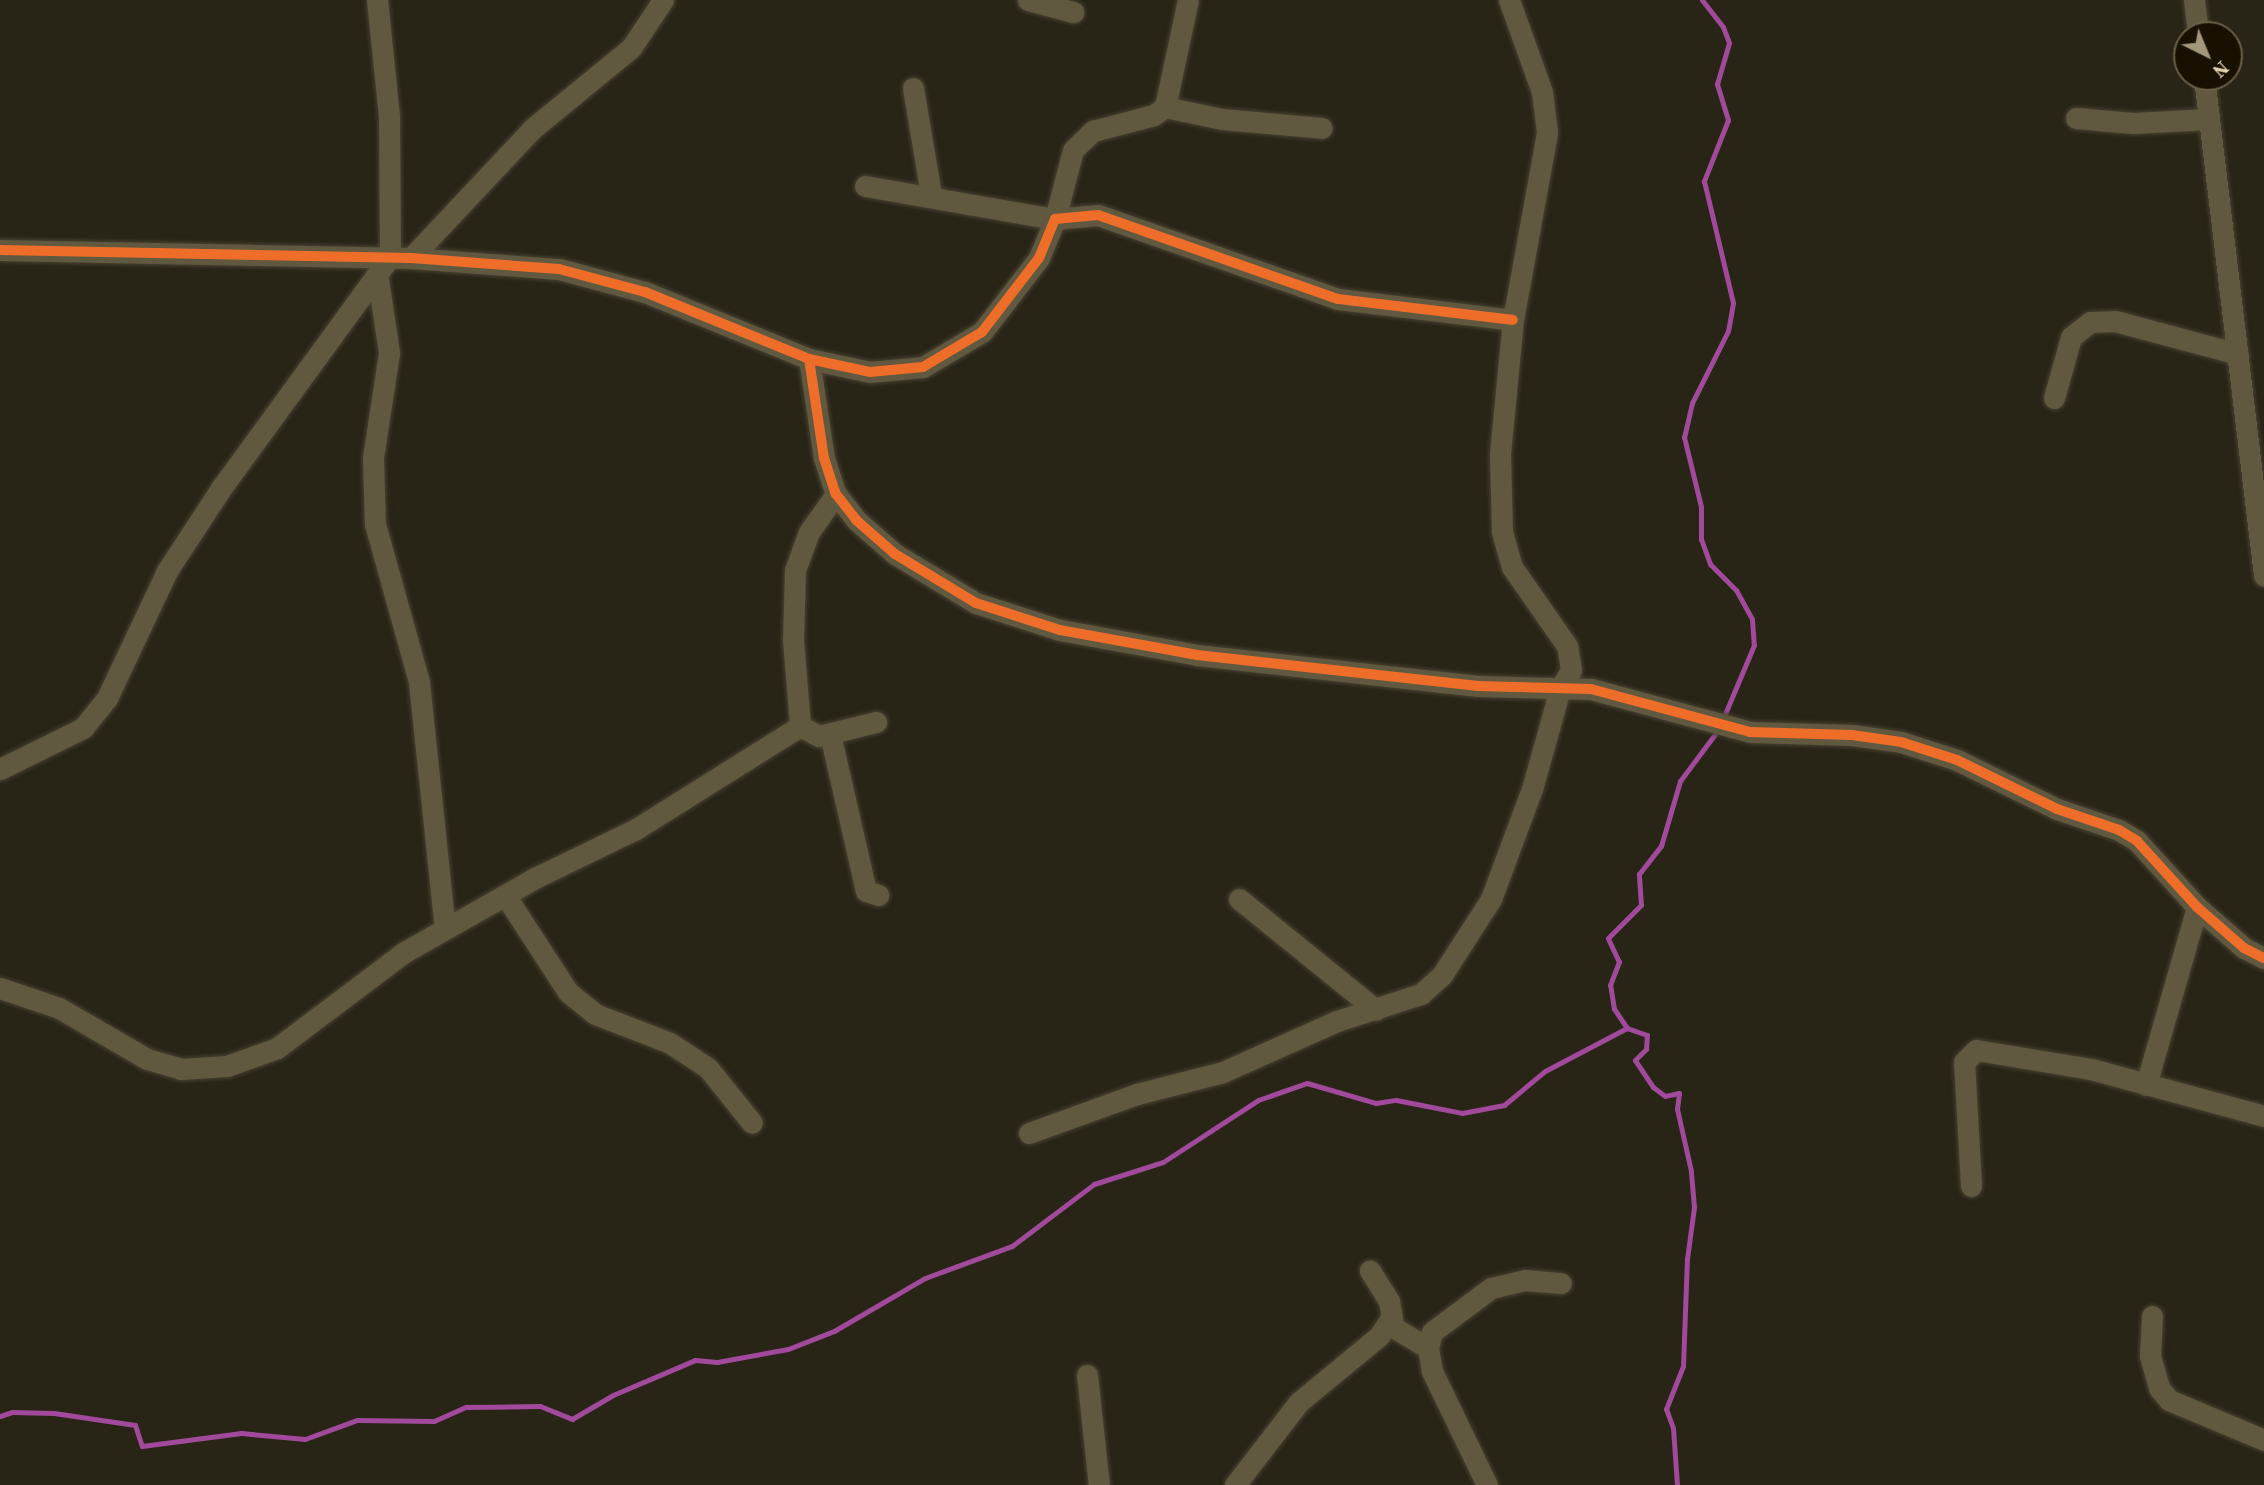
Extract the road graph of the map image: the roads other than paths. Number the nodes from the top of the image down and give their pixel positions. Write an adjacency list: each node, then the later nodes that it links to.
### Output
1 (377, 0): 19 (street)
2 (663, 0): 19 (street)
3 (1028, 0): 7 (street)
4 (1188, 0): 11 (street)
5 (1509, 0): 21 (street)
6 (2194, 0): 8 (street)
7 (1073, 12)
8 (2196, 21)
9 (913, 88): 16 (street)
10 (2206, 91): 13 (street)
11 (1166, 107): 14 (street); 17 (street)
12 (2076, 118): 13 (street)
13 (2209, 119): 22 (street)
14 (1322, 128)
15 (865, 186): 16 (street)
16 (932, 194): 17 (street)
17 (1055, 219): 21 (street); 23 (street)
18 (0, 250): 19 (street)
19 (401, 258): 20 (street); 23 (street)
20 (378, 279): 31 (street); 36 (street)
21 (1513, 320): 27 (street)
22 (2238, 354): 24 (street); 26 (street)
23 (809, 359): 25 (street)
24 (2054, 398)
25 (836, 494): 27 (street); 29 (street)
26 (2264, 575)
27 (1560, 689): 35 (street); 39 (street)
28 (877, 722): 30 (street)
29 (800, 726): 30 (street); 32 (street)
30 (830, 734): 33 (street)
31 (0, 769)
32 (505, 895): 36 (street); 42 (street)
33 (878, 895)
34 (1238, 899): 39 (street)
35 (2197, 907): 37 (street); 40 (street)
36 (445, 928): 38 (street)
37 (2264, 958)
38 (0, 989)
39 (1376, 1010): 43 (street)
40 (2146, 1085): 41 (street); 44 (street)
41 (2264, 1116)
42 (752, 1123)
43 (1029, 1133)
44 (1971, 1186)
45 (1370, 1271): 48 (street)
46 (1561, 1283): 49 (street)
47 (2152, 1316): 51 (street)
48 (1388, 1324): 49 (street); 53 (street)
49 (1428, 1348): 54 (street)
50 (1087, 1375): 52 (street)
51 (2264, 1440)
52 (1099, 1485)
53 (1235, 1485)
54 (1487, 1485)

